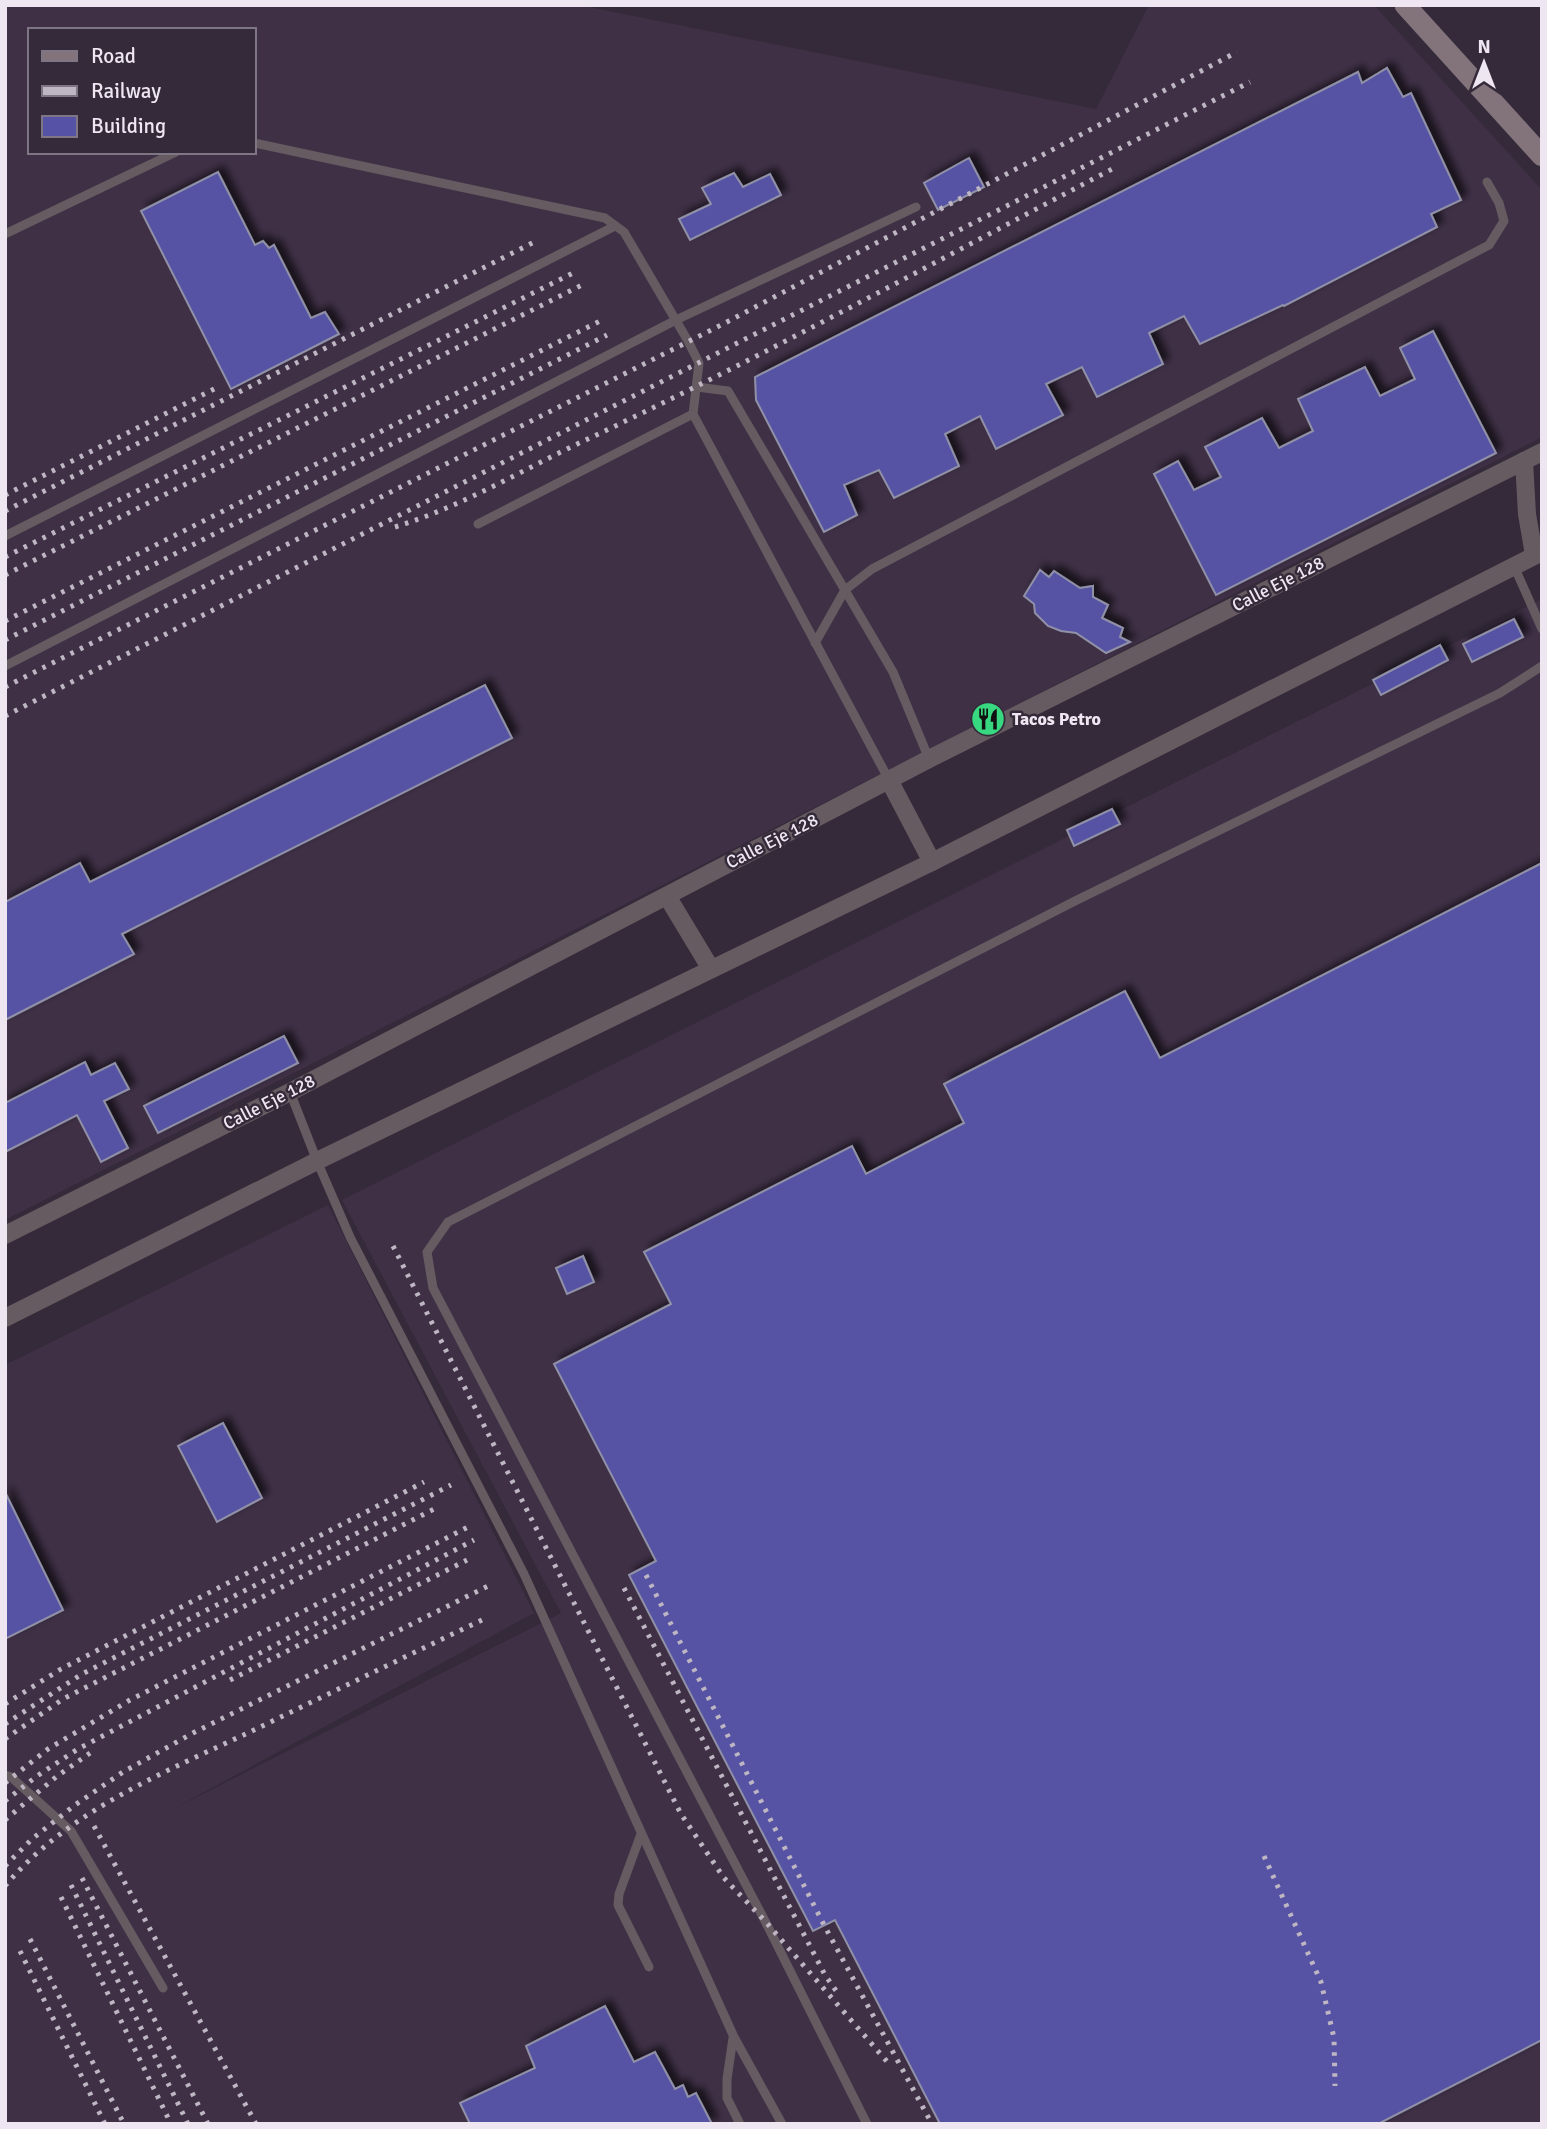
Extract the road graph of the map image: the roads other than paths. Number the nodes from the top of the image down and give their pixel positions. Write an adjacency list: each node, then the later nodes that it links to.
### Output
1 (1405, 5): 4 (street)
2 (256, 143): 7 (lane)
3 (172, 154): 8 (lane)
4 (1542, 156)
5 (1488, 182): 18 (lane)
6 (916, 207): 9 (lane)
7 (615, 226): 9 (lane); 15 (lane)
8 (5, 234)
9 (676, 320): 10 (lane); 21 (lane)
10 (697, 387): 11 (lane); 18 (lane)
11 (693, 414): 14 (lane); 20 (lane)
12 (1542, 452): 13 (street, Calle Eje 128)
13 (1524, 461): 16 (street); 23 (street, Calle Eje 128)
14 (478, 524)
15 (5, 536)
16 (1538, 554): 17 (street)
17 (1514, 566): 19 (lane); 25 (street)
18 (845, 590): 20 (lane); 23 (lane)
19 (1542, 629)
20 (815, 643): 24 (lane)
21 (5, 666)
22 (1542, 666): 39 (lane)
23 (929, 759): 24 (street, Calle Eje 128)
24 (890, 780): 25 (street); 26 (street, Calle Eje 128)
25 (932, 862): 27 (street)
26 (667, 896): 27 (street); 28 (street, Calle Eje 128)
27 (711, 969): 29 (street)
28 (290, 1092): 29 (lane); 30 (street, Calle Eje 128)
29 (317, 1161): 31 (street); 33 (lane)
30 (5, 1235)
31 (5, 1318)
32 (5, 1775): 35 (lane)
33 (641, 1834): 34 (lane); 36 (lane)
34 (649, 1967)
35 (163, 1988)
36 (734, 2037): 37 (lane); 38 (lane)
37 (740, 2124)
38 (782, 2124)
39 (867, 2124)

